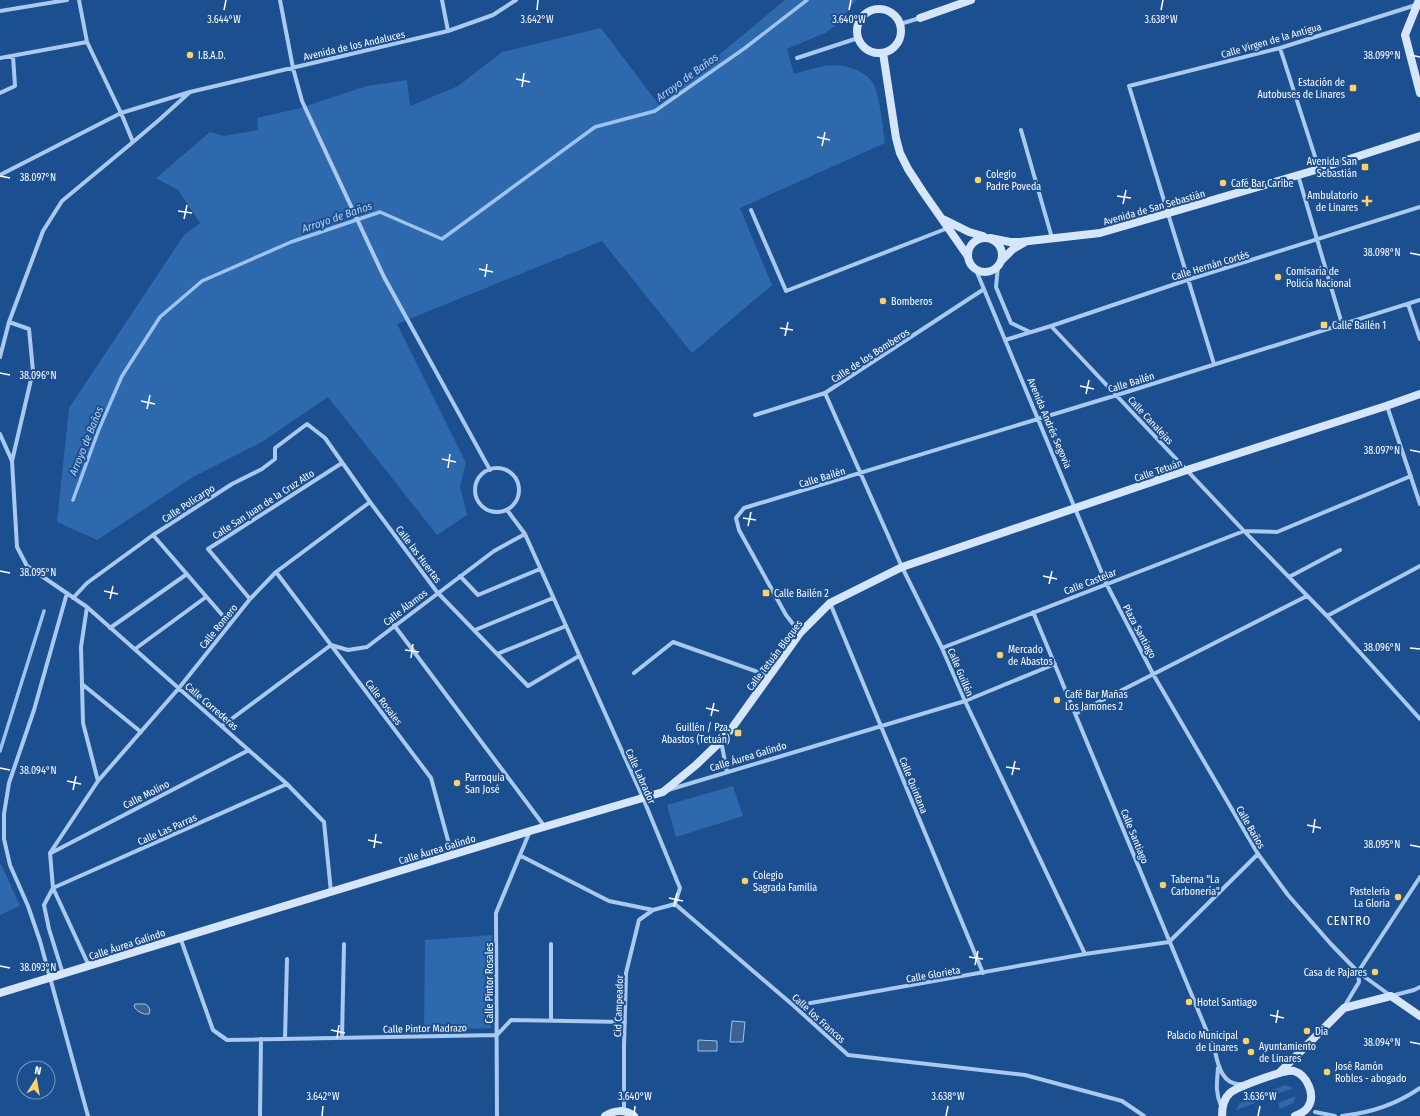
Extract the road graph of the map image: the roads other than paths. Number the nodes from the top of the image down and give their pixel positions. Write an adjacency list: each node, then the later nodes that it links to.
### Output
1 (67, 0): 12 (street)
2 (79, 0): 17 (street)
3 (280, 0): 23 (street)
4 (442, 0): 15 (street)
5 (507, 0): 10 (street)
6 (516, 0): 10 (street, Avenida de los Andaluces)
7 (875, 0): 11 (street)
8 (972, 0): 13 (street)
9 (1417, 3): 18 (street, Calle Virgen de la Antigua); 26 (street)
10 (508, 5): 15 (street, Avenida de los Andaluces)
11 (877, 9): 14 (street); 16 (street)
12 (0, 11)
13 (920, 18): 14 (street)
14 (900, 24): 19 (street)
15 (448, 31): 23 (street, Avenida de los Andaluces)
16 (858, 38): 19 (street); 22 (street)
17 (87, 42): 20 (street); 27 (street)
18 (1280, 48): 31 (street); 36 (street, Calle Virgen de la Antigua)
19 (883, 53): 37 (street)
20 (13, 56): 21 (street); 25 (street)
21 (0, 58)
22 (797, 58)
23 (293, 68): 24 (street, Avenida de los Andaluces); 68 (street)
24 (190, 92): 27 (street, Avenida de los Andaluces); 30 (street)
25 (0, 93)
26 (1420, 93)
27 (121, 113): 30 (street); 32 (street, Avenida de los Andaluces)
28 (1021, 130): 40 (street)
29 (1420, 136): 31 (street, Avenida de San Sebastián)
30 (133, 142): 50 (street)
31 (1319, 168): 33 (street, Avenida de San Sebastián)
32 (0, 175)
33 (1298, 175): 36 (street, Avenida de San Sebastián); 41 (street)
34 (1420, 208): 41 (street, Calle Hernán Cortés)
35 (751, 210): 38 (street)
36 (1168, 213): 40 (street, Avenida de San Sebastián); 46 (street)
37 (940, 215): 38 (street); 39 (street)
38 (948, 227): 43 (street)
39 (988, 238): 42 (street, Avenida de San Sebastián); 43 (street); 44 (street)
40 (1052, 238): 42 (street, Avenida de San Sebastián)
41 (1317, 240): 46 (street, Calle Hernán Cortés); 51 (street)
42 (1028, 241): 44 (street, Avenida de San Sebastián)
43 (967, 255): 45 (street)
44 (1000, 264): 45 (street); 53 (street)
45 (976, 270): 47 (street, Avenida Andrés Segovia)
46 (1188, 280): 52 (street, Calle Hernán Cortés); 57 (street)
47 (984, 289): 55 (street, Avenida Andrés Segovia); 58 (street, Calle de los Bomberos)
48 (1420, 300): 49 (street, Calle Bailén)
49 (1408, 304): 51 (street, Calle Bailén); 54 (street)
50 (9, 322): 56 (street); 66 (street)
51 (1342, 324): 57 (street, Calle Bailén)
52 (1051, 326): 53 (street, Calle Hernán Cortés); 60 (street, Calle Canalejas)
53 (1031, 332): 55 (street, Calle Hernán Cortés)
54 (1420, 339)
55 (1005, 340): 63 (street, Avenida Andrés Segovia)
56 (0, 357)
57 (1214, 364): 60 (street, Calle Bailén)
58 (825, 394): 62 (street, Calle de los Bomberos); 70 (street, Calle Guillén)
59 (1420, 394): 61 (street, Calle Tetuán)
60 (1117, 395): 63 (street, Calle Bailén); 69 (street, Calle Canalejas)
61 (1386, 406): 69 (street, Calle Tetuán); 71 (street)
62 (755, 414)
63 (1038, 418): 70 (street, Calle Bailén); 74 (street, Avenida Andrés Segovia)
64 (307, 424): 67 (street, Calle las Huertas); 78 (street, Calle Policarpo)
65 (0, 434): 66 (street)
66 (12, 461): 89 (street, Calle Correderas)
67 (342, 463): 72 (street, Calle las Huertas); 94 (street, Calle San Juan de la Cruz Alto)
68 (490, 470): 75 (street); 75 (street)
69 (1187, 470): 74 (street, Calle Tetuán); 76 (street, Calle Canalejas)
70 (860, 474): 81 (street, Calle Guillén); 104 (street, Calle Bailén)
71 (1410, 476): 73 (street); 76 (street)
72 (370, 502): 83 (street, Calle Romero); 88 (street, Calle las Huertas)
73 (1420, 504)
74 (1076, 509): 81 (street, Calle Tetuán); 87 (street, Avenida Andrés Segovia)
75 (507, 510): 77 (street, Calle Labrador)
76 (1244, 531): 86 (street, Calle Canalejas); 87 (street, Calle Castelar)
77 (525, 534): 82 (street, Calle Labrador); 85 (street, Calle Álamos)
78 (153, 535): 84 (street); 92 (street, Calle Policarpo)
79 (1340, 550): 86 (street)
80 (1420, 566): 98 (street)
81 (902, 567): 95 (street, Calle Tetuán Bloques); 106 (street, Calle Guillén)
82 (540, 569): 85 (street); 93 (street, Calle Labrador)
83 (276, 572): 94 (street, Calle Romero); 105 (street, Calle Rosales)
84 (186, 574): 91 (street); 102 (street)
85 (460, 576): 88 (street, Calle Álamos)
86 (1289, 577): 90 (street, Calle Canalejas)
87 (1106, 583): 97 (street, Calle Castelar); 112 (street, Plaza Santiago)
88 (437, 592): 100 (street, Calle Álamos); 103 (street, Calle las Huertas)
89 (67, 593): 92 (street, Calle Correderas); 150 (street)
90 (1307, 596): 98 (street, Calle Canalejas); 112 (street)
91 (206, 597): 99 (street); 107 (street)
92 (73, 598): 96 (street, Calle Correderas)
93 (553, 598): 101 (street, Calle Labrador); 103 (street)
94 (250, 599): 99 (street, Calle Romero)
95 (830, 602): 104 (street, Calle Tetuán Bloques); 120 (street, Calle Quintana)
96 (87, 607): 102 (street, Calle Correderas); 114 (street)
97 (1033, 612): 106 (street, Calle Castelar); 110 (street, Calle Santiago)
98 (1327, 616): 118 (street, Calle Canalejas)
99 (230, 624): 115 (street, Calle Romero)
100 (394, 625): 105 (street, Calle Álamos); 129 (street)
101 (566, 626): 108 (street); 109 (street, Calle Labrador)
102 (110, 628): 107 (street, Calle Correderas)
103 (475, 630): 108 (street, Calle las Huertas)
104 (800, 633): 113 (street, Calle Tetuán Bloques)
105 (331, 645): 119 (street); 133 (street, Calle Rosales)
106 (942, 648): 116 (street, Calle Guillén)
107 (135, 649): 115 (street, Calle Correderas)
108 (498, 654): 109 (street, Calle las Huertas)
109 (579, 656): 128 (street, Calle Labrador)
110 (1055, 664): 116 (street, Calle Áurea Galindo); 117 (street, Calle Santiago)
111 (634, 673): 113 (street)
112 (1154, 674): 117 (street, Plaza Santiago); 132 (street, Calle Baños)
113 (770, 676): 122 (street, Calle Tetuán Bloques)
114 (82, 684): 121 (street); 125 (street)
115 (179, 688): 119 (street, Calle Correderas); 121 (street, Calle Romero)
116 (965, 701): 120 (street, Calle Áurea Galindo); 144 (street, Calle Guillén)
117 (1077, 713): 141 (street, Calle Santiago)
118 (1420, 719)
119 (222, 726): 123 (street, Calle Correderas)
120 (881, 726): 124 (street, Calle Áurea Galindo); 148 (street, Calle Quintana)
121 (141, 732): 125 (street, Calle Romero)
122 (721, 741): 124 (street); 127 (street, Calle Tetuán Bloques)
123 (250, 750): 126 (street, Calle Correderas); 131 (street, Calle Molino)
124 (727, 772): 127 (street, Calle Áurea Galindo)
125 (98, 781): 131 (street, Calle Romero)
126 (287, 784): 136 (street, Calle Las Parras); 137 (street, Calle Correderas)
127 (663, 792): 128 (street, Calle Áurea Galindo)
128 (642, 798): 129 (street, Calle Áurea Galindo); 138 (street, Calle Labrador)
129 (545, 827): 130 (street, Calle Áurea Galindo)
130 (530, 831): 133 (street, Calle Áurea Galindo); 134 (street, Calle Pintor Rosales)
131 (50, 853): 136 (street)
132 (1258, 854): 141 (street); 147 (street, Calle Baños)
133 (452, 855): 137 (street, Calle Áurea Galindo)
134 (520, 856): 139 (street); 159 (street, Calle Pintor Rosales)
135 (1420, 877): 147 (street)
136 (53, 888): 146 (street); 149 (street)
137 (331, 892): 140 (street, Calle Áurea Galindo)
138 (675, 904): 139 (street); 154 (street, Calle los Francos)
139 (653, 910): 158 (street, Cid Campeador)
140 (180, 937): 146 (street, Calle Áurea Galindo); 161 (street, Calle Pintor Madrazo)
141 (1169, 942): 144 (street, Calle Glorieta); 163 (street, Calle Santiago)
142 (344, 944): 160 (street)
143 (551, 944): 157 (street)
144 (1085, 954): 148 (street, Calle Glorieta)
145 (287, 959): 162 (street)
146 (89, 967): 149 (street, Calle Áurea Galindo)
147 (1358, 972): 153 (street, Calle Baños); 155 (street)
148 (982, 973): 154 (street, Calle Glorieta)
149 (63, 974): 150 (street, Calle Áurea Galindo)
150 (50, 978): 152 (street, Calle Áurea Galindo); 170 (street)
151 (1420, 987): 153 (street)
152 (0, 993)
153 (1391, 996): 155 (street); 156 (street)
154 (794, 1006): 175 (street, Calle los Francos)
155 (1344, 1008): 164 (street)
156 (1420, 1016)
157 (551, 1020): 158 (street); 159 (street)
158 (625, 1022): 167 (street, Cid Campeador)
159 (497, 1035): 160 (street, Calle Pintor Madrazo); 172 (street, Calle Pintor Rosales)
160 (342, 1038): 162 (street, Calle Pintor Madrazo)
161 (261, 1039): 162 (street, Calle Pintor Madrazo); 171 (street)
162 (285, 1039)
163 (1218, 1067): 165 (street, Calle Santiago); 168 (street, Calle Santiago)
164 (1279, 1073): 165 (street); 169 (street)
165 (1250, 1084): 168 (street)
166 (1420, 1088): 178 (street)
167 (624, 1111): 173 (street); 174 (street)
168 (1222, 1112)
169 (1313, 1112): 176 (street); 177 (street)
170 (88, 1116)
171 (260, 1116)
172 (497, 1116)
173 (605, 1116)
174 (634, 1116)
175 (1144, 1116)
176 (1295, 1116)
177 (1335, 1116)
178 (1342, 1116)

